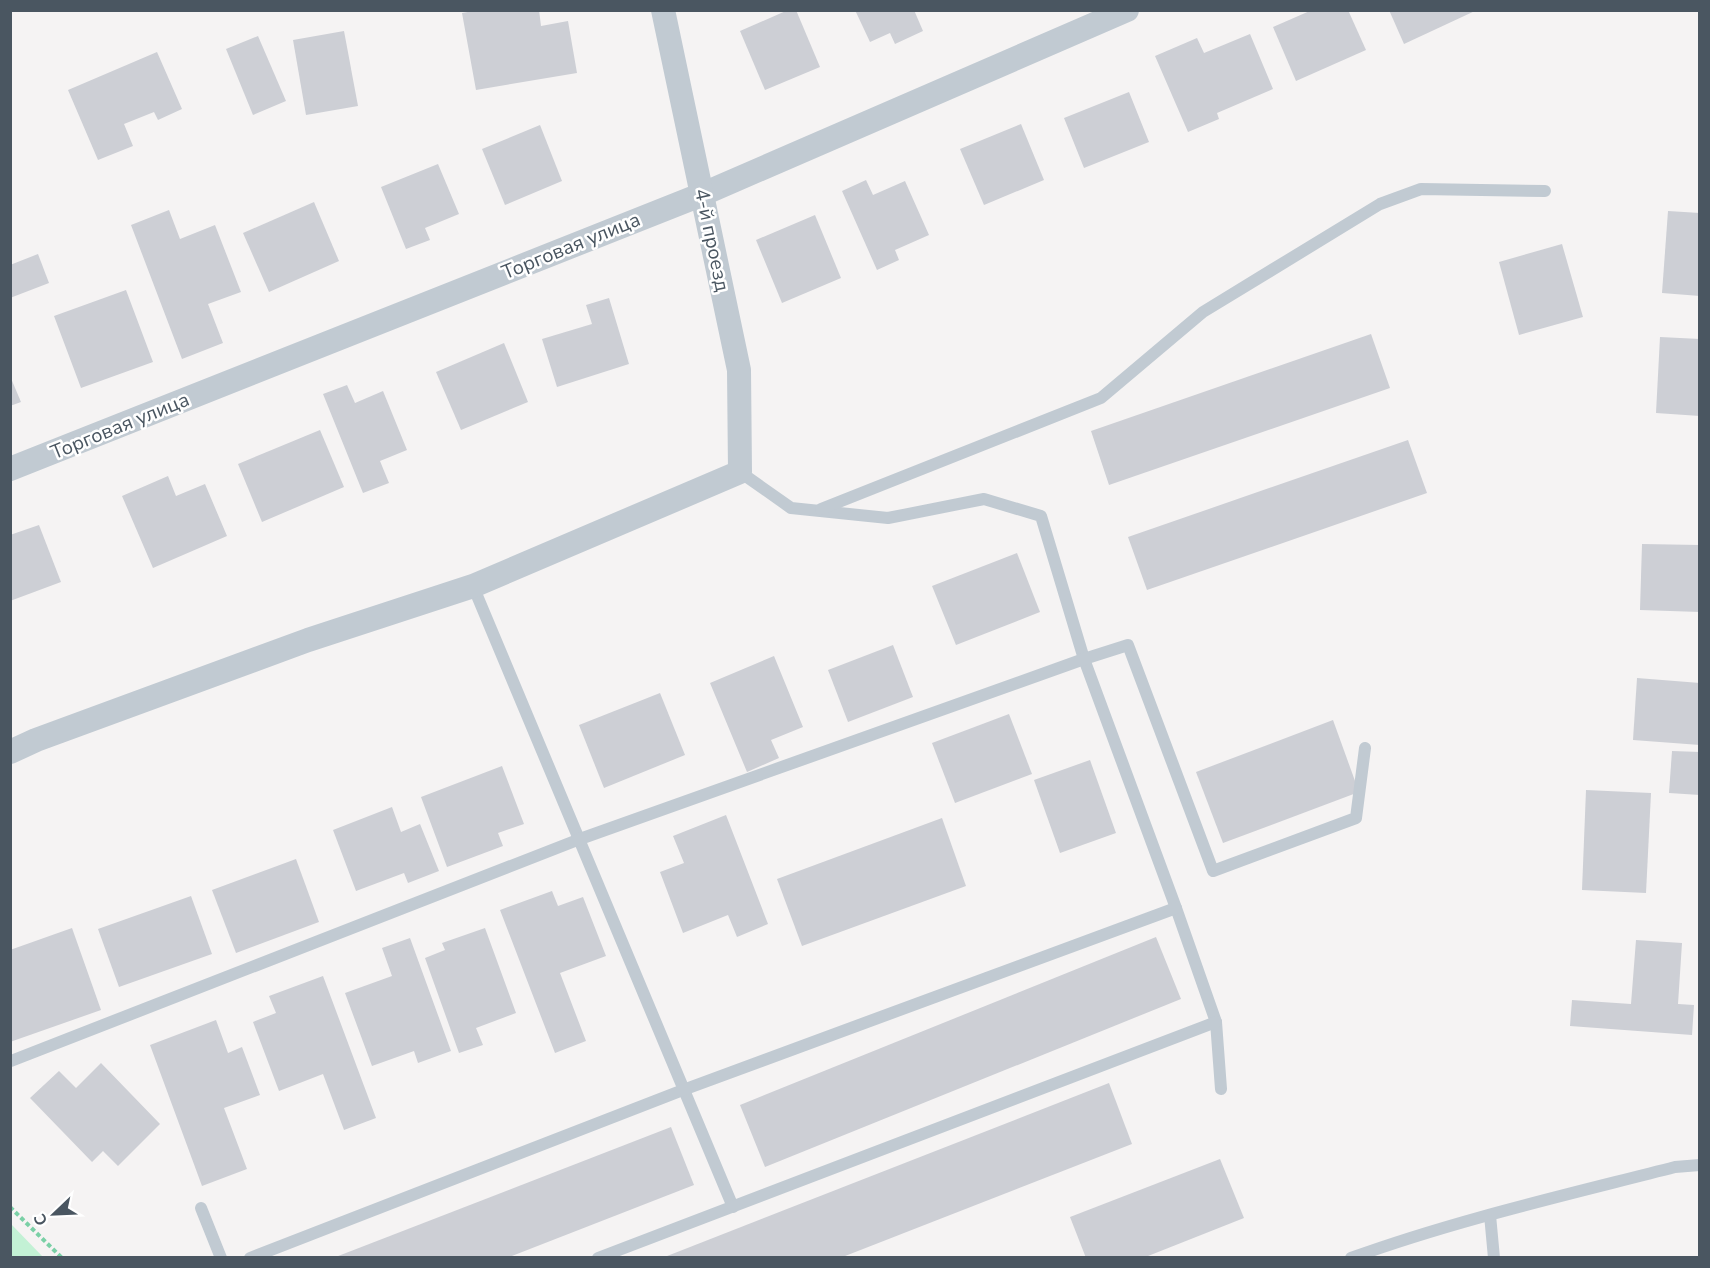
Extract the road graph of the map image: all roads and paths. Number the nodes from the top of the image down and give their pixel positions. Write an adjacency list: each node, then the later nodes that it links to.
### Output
1 (663, 10): 4 (street, 4-й проезд)
2 (1127, 10): 4 (street, Торговая улица)
3 (1545, 191): 7 (lane)
4 (703, 194): 5 (street, Торговая улица); 6 (street, 4-й проезд)
5 (10, 469)
6 (740, 472): 7 (lane); 8 (street)
7 (817, 510): 9 (lane)
8 (473, 586): 11 (street); 12 (lane)
9 (1084, 659): 10 (lane); 12 (lane); 13 (lane)
10 (1365, 748)
11 (10, 752)
12 (580, 839): 15 (lane); 17 (lane)
13 (1176, 908): 14 (lane); 17 (lane)
14 (1216, 1022): 16 (lane); 20 (lane)
15 (11, 1061)
16 (1221, 1089)
17 (683, 1090): 20 (lane); 25 (lane)
18 (1700, 1165): 22 (lane)
19 (10, 1207): 23 (path)
20 (732, 1207): 26 (lane)
21 (201, 1208): 24 (lane)
22 (1490, 1215): 27 (lane); 28 (lane)
23 (62, 1257)
24 (221, 1257)
25 (250, 1257)
26 (598, 1257)
27 (1350, 1257)
28 (1494, 1257)

